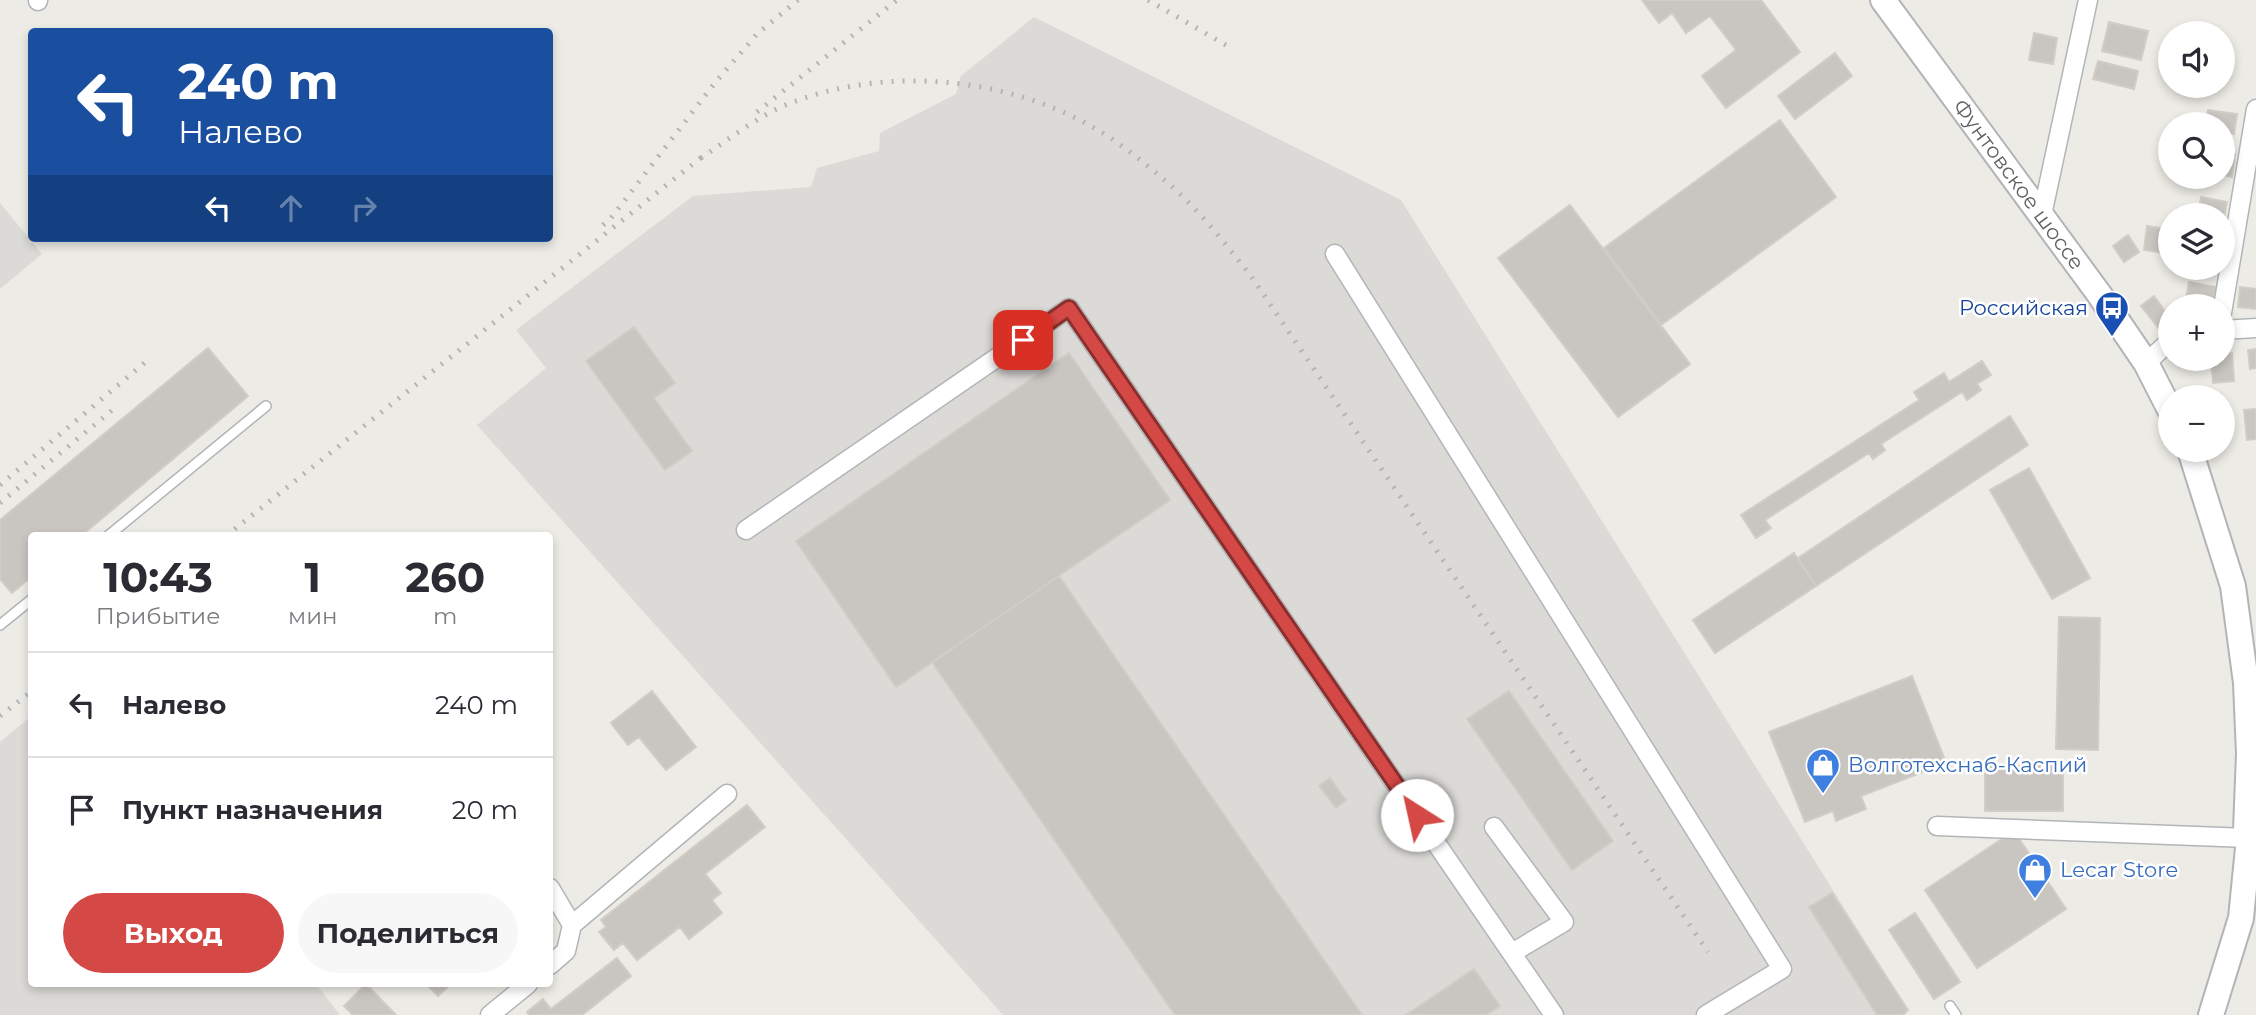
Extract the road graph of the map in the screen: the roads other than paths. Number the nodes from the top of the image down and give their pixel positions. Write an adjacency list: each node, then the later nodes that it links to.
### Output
1 (1884, 0): 4 (street, Фунтовское шоссе)
2 (2088, 0): 4 (street)
3 (2256, 109): 6 (street)
4 (2042, 215): 10 (street, Фунтовское шоссе)
5 (1335, 254): 30 (street)
6 (2225, 294)
7 (2256, 328): 8 (street)
8 (2235, 329)
9 (2158, 352): 10 (street)
10 (2146, 363): 11 (street, Фунтовское шоссе)
11 (2158, 386)
12 (266, 406): 15 (lane)
13 (2194, 462): 21 (street)
14 (746, 530): 24 (street)
15 (113, 532)
16 (28, 602): 17 (lane)
17 (0, 625)
18 (727, 794): 23 (street)
19 (1937, 826): 21 (street)
20 (1494, 827): 24 (street)
21 (2251, 843): 32 (street)
22 (553, 893): 23 (street)
23 (572, 925): 25 (street)
24 (1512, 953): 29 (street)
25 (553, 962)
26 (524, 987): 28 (street)
27 (1950, 1006): 31 (lane)
28 (490, 1015)
29 (1554, 1015)
30 (1706, 1015)
31 (1956, 1015)
32 (2211, 1015)

